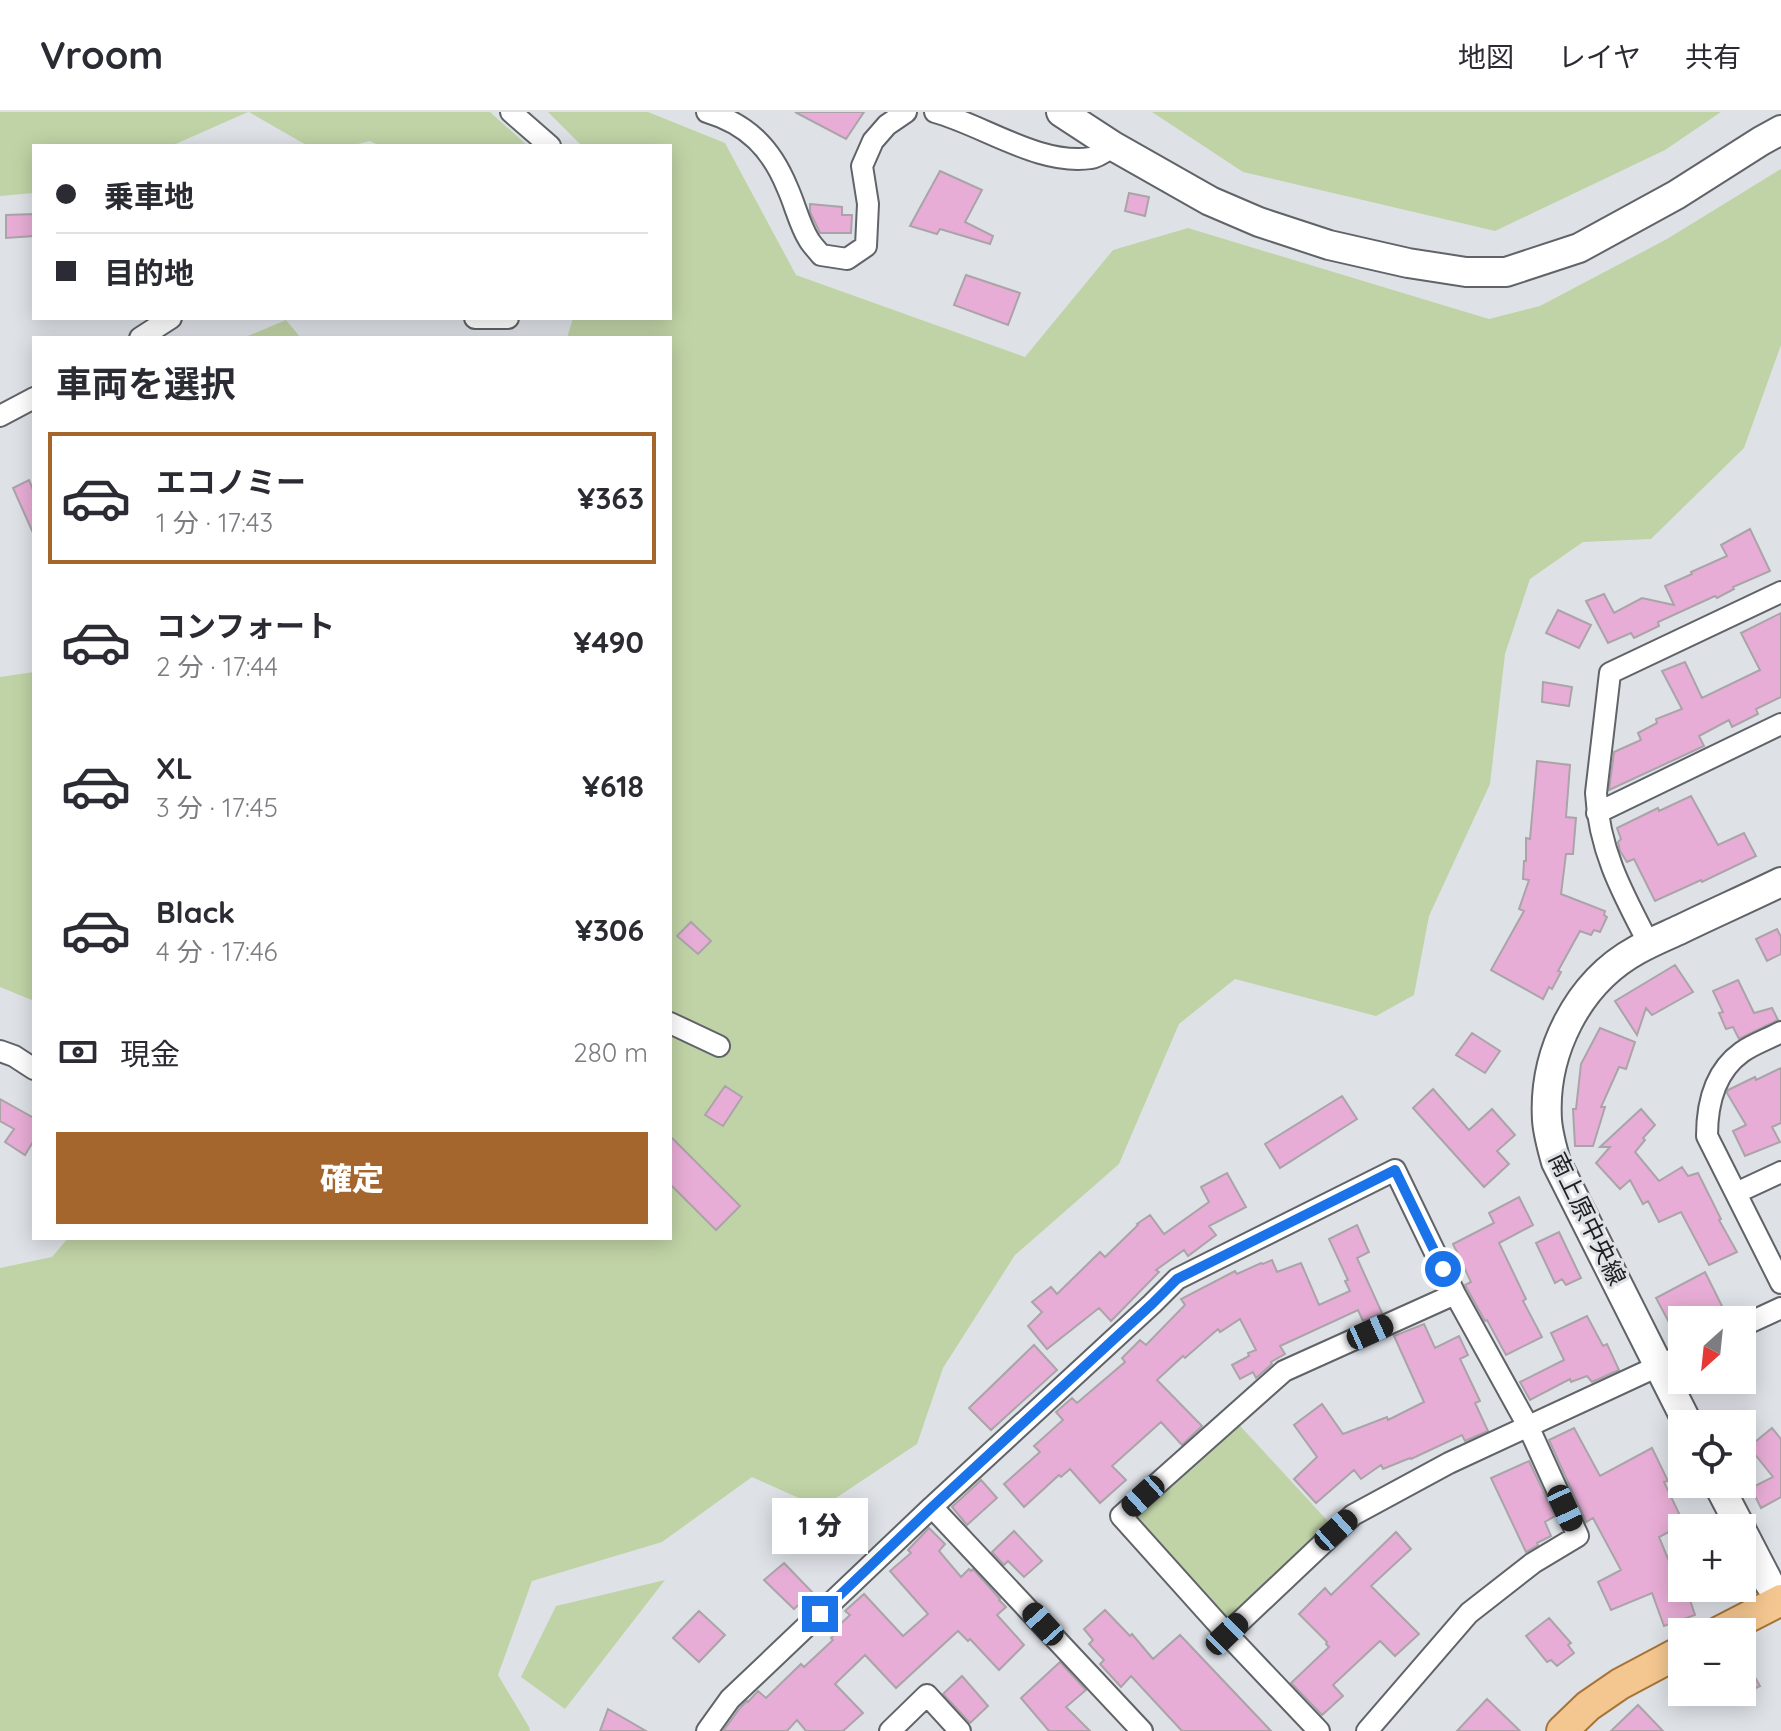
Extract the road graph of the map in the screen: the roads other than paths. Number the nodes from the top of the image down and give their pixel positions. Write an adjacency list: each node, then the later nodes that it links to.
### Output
1 (511, 112): 7 (street)
2 (707, 112): 3 (street)
3 (906, 112)
4 (935, 112): 8 (street)
5 (1061, 112): 8 (street)
6 (1781, 130): 8 (street)
7 (548, 144)
8 (1113, 146)
9 (168, 320): 10 (street)
10 (143, 336)
11 (32, 399): 12 (street)
12 (0, 416)
13 (1781, 592): 15 (street)
14 (1781, 724): 15 (street)
15 (1597, 813): 17 (street)
16 (1781, 882): 17 (street, 南上原中央線)
17 (1649, 944): 29 (street, 南上原中央線)
18 (672, 1024): 20 (street)
19 (1781, 1032): 24 (street)
20 (719, 1046)
21 (0, 1051): 22 (street)
22 (32, 1068)
23 (1781, 1172): 24 (street)
24 (1736, 1193): 25 (street)
25 (1781, 1283)
26 (1455, 1294): 31 (street); 32 (street); 36 (street)
27 (1781, 1308): 28 (street)
28 (1756, 1320)
29 (1668, 1358)
30 (1668, 1362): 31 (street)
31 (1528, 1426): 36 (street); 43 (street)
32 (932, 1507): 38 (street); 41 (street)
33 (1756, 1558): 34 (street)
34 (1781, 1600): 35 (main road)
35 (1746, 1618)
36 (1227, 1634): 42 (street)
37 (1668, 1658): 44 (main road)
38 (707, 1731)
39 (890, 1731): 40 (street)
40 (960, 1731)
41 (1142, 1731)
42 (1319, 1731)
43 (1367, 1731)
44 (1562, 1731)

